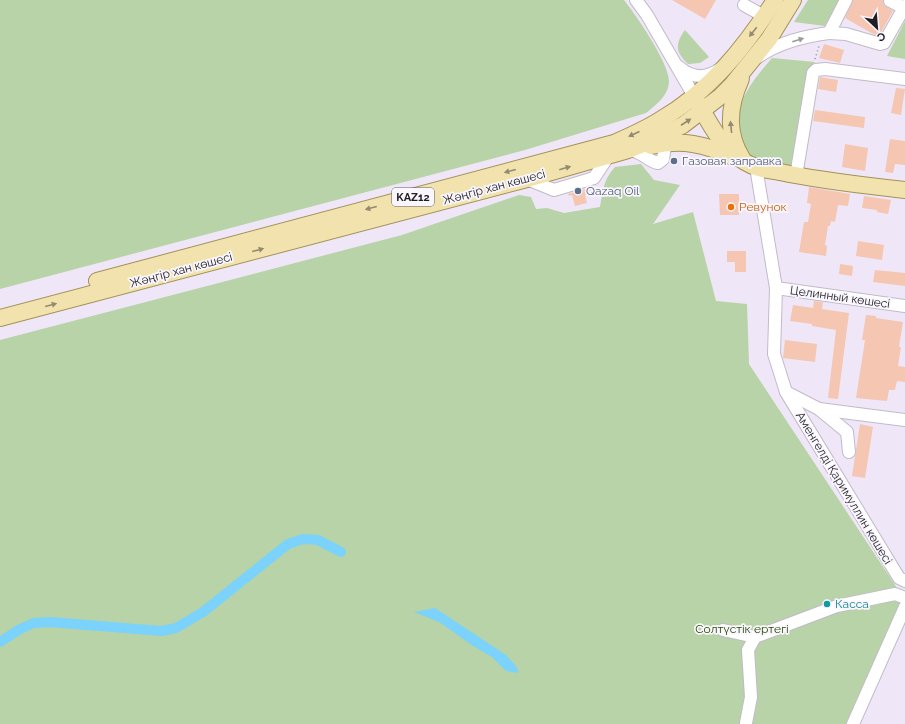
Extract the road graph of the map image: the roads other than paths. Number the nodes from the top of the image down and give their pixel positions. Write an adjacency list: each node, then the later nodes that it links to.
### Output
1 (636, 0): 11 (street)
2 (774, 0): 8 (main road, Жәңгір хан көшесі / KAZ12)
3 (793, 0): 12 (main road, Жәңгір хан көшесі / KAZ12)
4 (846, 0): 9 (street)
5 (890, 0): 7 (street)
6 (744, 5): 8 (street)
7 (905, 7): 9 (street)
8 (764, 16): 10 (main road, Жәңгір хан көшесі / KAZ12, one-way to 10)
9 (827, 33): 12 (street, one-way to 9)
10 (732, 59): 11 (street); 14 (main road, Жәңгір хан көшесі / KAZ12)
11 (676, 65): 14 (street); 16 (street)
12 (748, 65): 15 (main road, Жәңгір хан көшесі / KAZ12); 18 (main road, one-way to 12)
13 (905, 78): 19 (street)
14 (694, 96): 15 (main road); 16 (main road, Жәңгір хан көшесі / KAZ12)
15 (702, 111): 17 (main road, Жәңгір хан көшесі / KAZ12, one-way to 15); 18 (main road)
16 (660, 120): 23 (main road, Жәңгір хан көшесі / KAZ12, one-way to 23)
17 (628, 150): 18 (main road); 24 (main road, Жәңгір хан көшесі / KAZ12, one-way to 17)
18 (751, 165): 19 (main road); 21 (street)
19 (796, 176): 20 (main road)
20 (905, 190)
21 (776, 288): 22 (street, Целинный көшесі); 25 (street)
22 (905, 306)
23 (0, 307)
24 (0, 318)
25 (786, 392): 26 (street); 29 (street, Аменгелді Қаримуллин көшесі)
26 (819, 409): 27 (street); 28 (street)
27 (905, 420)
28 (849, 452)
29 (905, 581)
30 (905, 598): 33 (street)
31 (905, 607): 35 (street)
32 (723, 630): 33 (street)
33 (755, 637): 34 (street)
34 (746, 723)
35 (853, 724)

